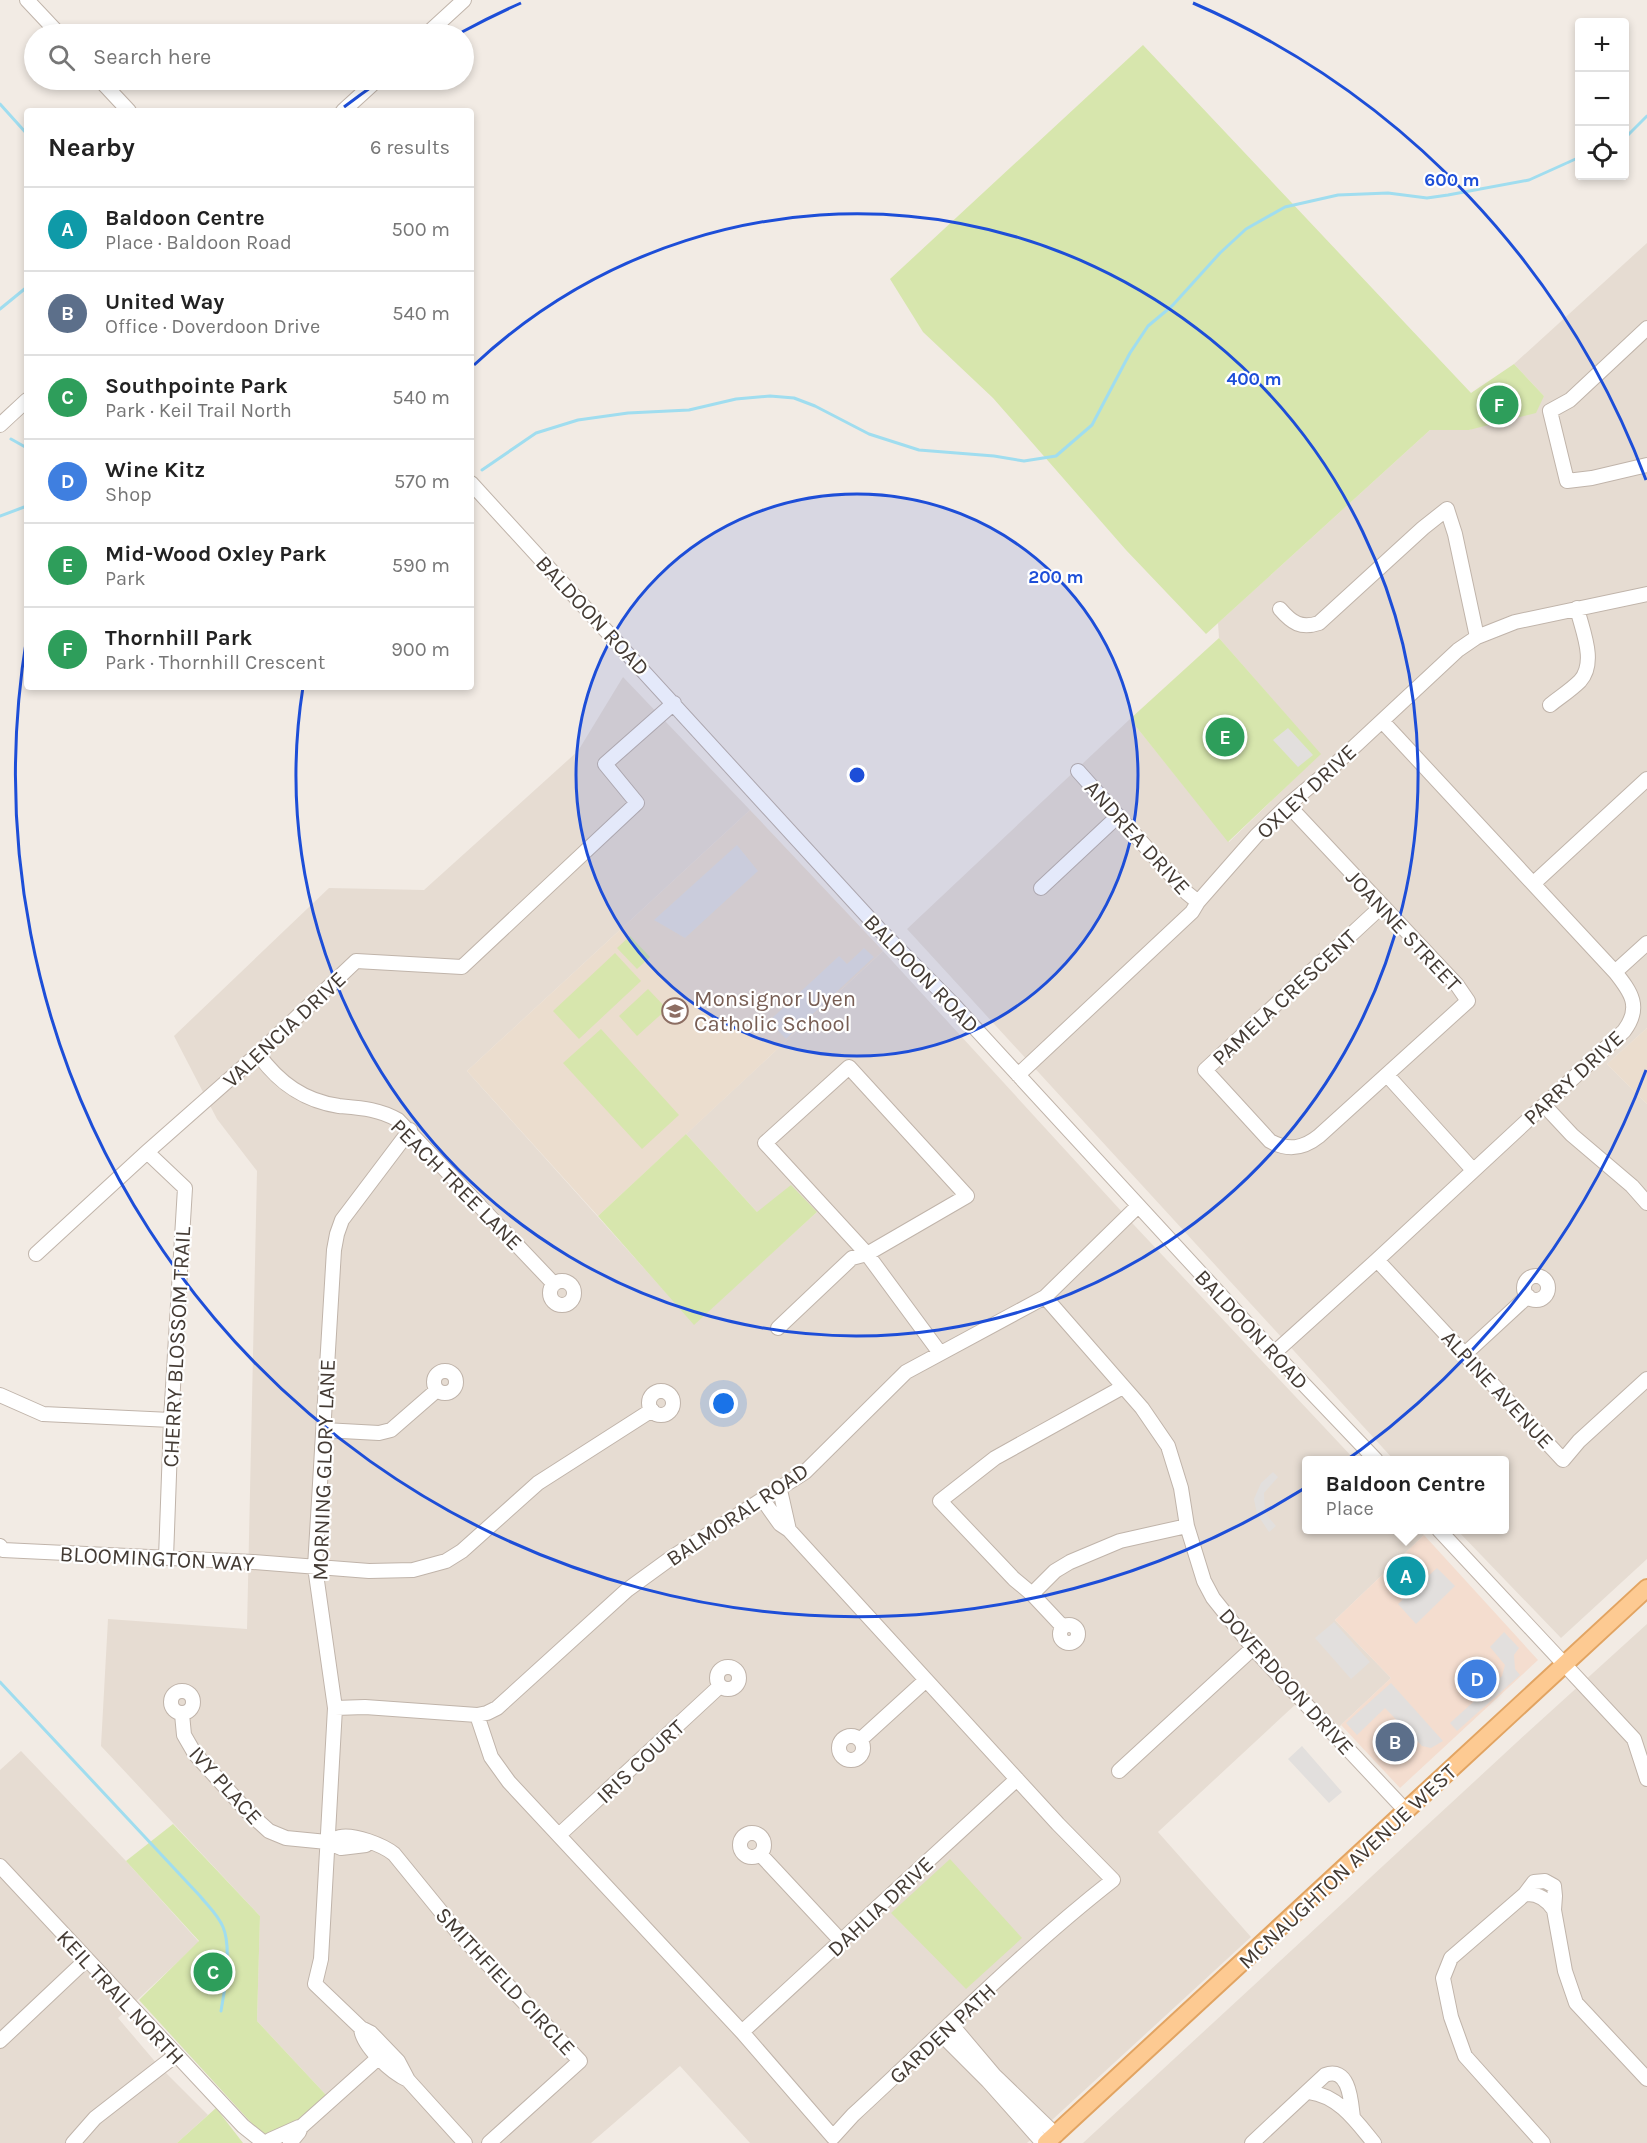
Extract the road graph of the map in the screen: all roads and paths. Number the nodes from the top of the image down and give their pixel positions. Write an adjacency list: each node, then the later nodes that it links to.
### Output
1 (27, 0): 3 (street)
2 (464, 0): 4 (street)
3 (50, 24)
4 (438, 24)
5 (109, 90): 7 (street)
6 (366, 90): 8 (street)
7 (126, 108)
8 (346, 108)
9 (1647, 328): 12 (street)
10 (24, 403): 11 (street)
11 (0, 425)
12 (1647, 465)
13 (474, 486): 18 (street, BALDOON ROAD)
14 (1647, 594): 15 (street, OXLEY DRIVE)
15 (1577, 608): 17 (street, OXLEY DRIVE); 19 (street)
16 (1280, 609): 17 (street)
17 (1477, 637): 20 (street, OXLEY DRIVE)
18 (674, 703): 31 (street, VALENCIA DRIVE); 32 (street, BALDOON ROAD)
19 (1550, 705)
20 (1382, 721): 23 (street, OXLEY DRIVE); 25 (street, PARRY DRIVE)
21 (1078, 771): 24 (street, ANDREA DRIVE)
22 (1647, 778): 25 (street)
23 (1288, 805): 27 (street, OXLEY DRIVE); 28 (street, JOANNE STREET)
24 (1117, 817): 26 (street); 27 (street, ANDREA DRIVE)
25 (1534, 883): 30 (street, PARRY DRIVE)
26 (1041, 888)
27 (1198, 902): 32 (street, OXLEY DRIVE)
28 (1382, 906): 33 (street, JOANNE STREET); 33 (street, PAMELA CRESCENT)
29 (1647, 943): 30 (street)
30 (1615, 972): 34 (street, PARRY DRIVE)
31 (258, 1054): 35 (street, PEACH TREE LANE); 36 (street, VALENCIA DRIVE)
32 (1018, 1075): 39 (street, BALDOON ROAD)
33 (1387, 1075): 37 (street)
34 (1544, 1105): 37 (street, PARRY DRIVE); 38 (street)
35 (410, 1130): 43 (street, PEACH TREE LANE); 56 (street, MORNING GLORY LANE)
36 (147, 1152): 40 (street, VALENCIA DRIVE); 55 (street, CHERRY BLOSSOM TRAIL)
37 (1473, 1170): 42 (street, PARRY DRIVE)
38 (1647, 1203)
39 (1138, 1206): 45 (street, BALMORAL ROAD); 48 (street, BALDOON ROAD)
40 (36, 1254)
41 (867, 1254): 41 (street); 46 (street); 47 (street)
42 (1377, 1260): 48 (street, PARRY DRIVE); 49 (street, ALPINE AVENUE)
43 (554, 1284)
44 (1528, 1296): 49 (street)
45 (1045, 1297): 47 (street, BALMORAL ROAD); 51 (street, DOVERDOON DRIVE)
46 (778, 1328)
47 (940, 1353): 58 (street, BALMORAL ROAD)
48 (1274, 1353): 57 (street, BALDOON ROAD)
49 (1466, 1353): 50 (street, ALPINE AVENUE)
50 (1647, 1379)
51 (1123, 1387): 60 (street, DOVERDOON DRIVE); 67 (street)
52 (437, 1390): 56 (street)
53 (0, 1395): 55 (street)
54 (652, 1410): 65 (street, BLOOMINGTON WAY)
55 (171, 1420): 64 (street, CHERRY BLOSSOM TRAIL)
56 (324, 1430): 65 (street, MORNING GLORY LANE)
57 (1371, 1456)
58 (780, 1490): 59 (street, BALMORAL ROAD); 61 (street, GARDEN PATH)
59 (763, 1500): 61 (street, GARDEN PATH); 75 (street, BALMORAL ROAD)
60 (1187, 1526): 67 (street); 69 (street, DOVERDOON DRIVE)
61 (789, 1530): 71 (street, GARDEN PATH)
62 (1442, 1534): 70 (street)
63 (0, 1546): 64 (street, BLOOMINGTON WAY)
64 (166, 1558): 65 (street, BLOOMINGTON WAY)
65 (315, 1567): 73 (street, MORNING GLORY LANE)
66 (1647, 1588): 70 (main road, MCNAUGHTON AVENUE WEST)
67 (1032, 1594): 68 (street)
68 (1063, 1627)
69 (1253, 1648): 77 (street); 80 (street, DOVERDOON DRIVE)
70 (1563, 1665): 79 (street); 80 (main road, MCNAUGHTON AVENUE WEST)
71 (926, 1680): 76 (street); 78 (street, GARDEN PATH)
72 (720, 1686): 81 (street, IRIS COURT)
73 (335, 1708): 75 (street, BALMORAL ROAD); 82 (street, MORNING GLORY LANE)
74 (182, 1714): 82 (street, IVY PLACE)
75 (477, 1715): 81 (street, GARDEN PATH)
76 (860, 1740)
77 (1119, 1772)
78 (1017, 1779): 85 (street, DAHLIA DRIVE); 87 (street, GARDEN PATH)
79 (1647, 1779)
80 (1406, 1811): 96 (main road, MCNAUGHTON AVENUE WEST)
81 (559, 1835): 88 (street, GARDEN PATH)
82 (327, 1842): 90 (street, MORNING GLORY LANE); 102 (street, SMITHFIELD CIRCLE)
83 (759, 1854): 85 (street)
84 (0, 1866): 86 (street, KEIL TRAIL NORTH)
85 (842, 1941): 88 (street, DAHLIA DRIVE)
86 (86, 1960): 89 (street); 91 (street, KEIL TRAIL NORTH)
87 (946, 2029): 88 (street, GARDEN PATH); 96 (street)
88 (742, 2032)
89 (0, 2041)
90 (383, 2053): 95 (street); 101 (street, MORNING GLORY LANE)
91 (176, 2055): 97 (street, KEIL TRAIL NORTH); 99 (street)
92 (1647, 2079): 98 (street)
93 (1309, 2092): 94 (street); 94 (street); 103 (street)
94 (1353, 2118): 104 (street)
95 (301, 2127): 97 (street); 100 (street)
96 (1048, 2140)
97 (265, 2142)
98 (1543, 2142)
99 (73, 2143)
100 (290, 2143)
101 (465, 2143)
102 (489, 2143)
103 (1252, 2143)
104 (1374, 2143)

